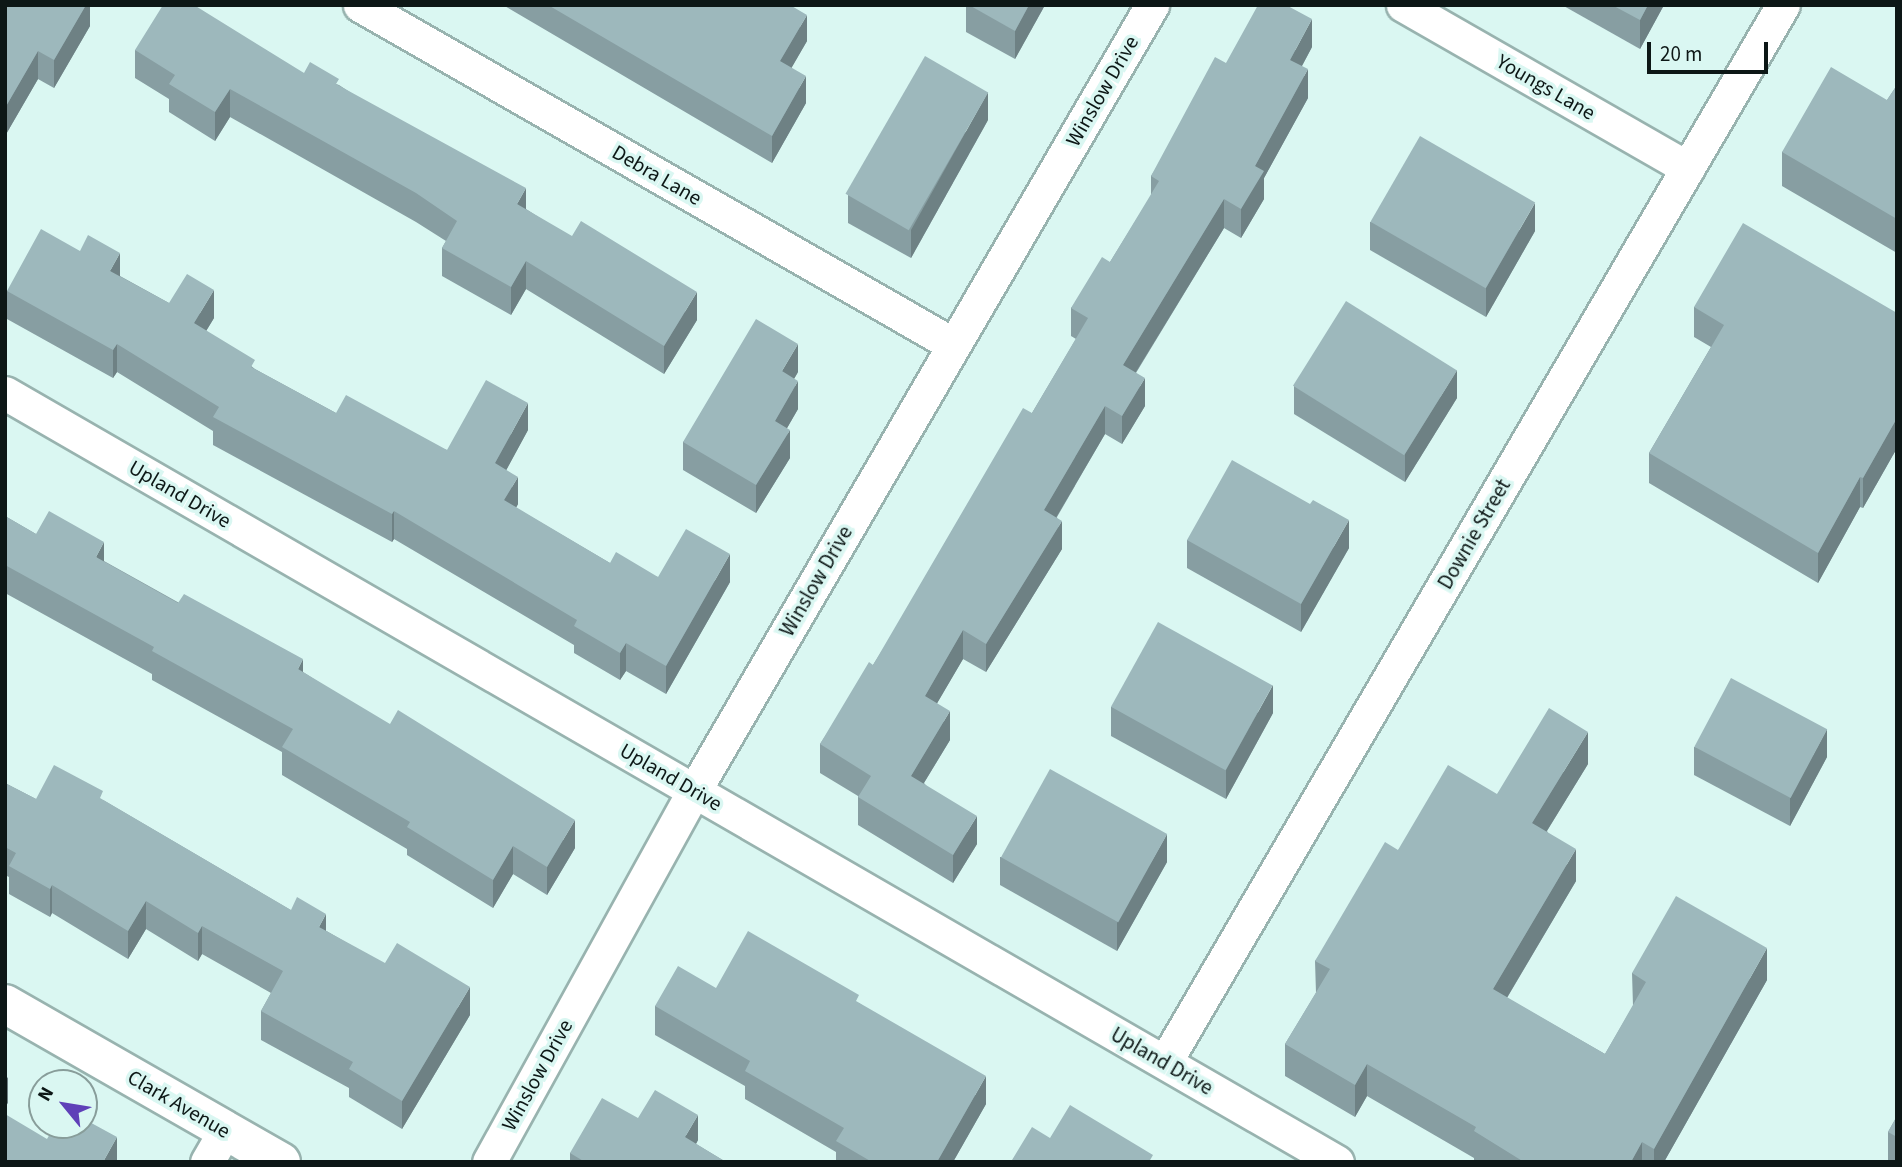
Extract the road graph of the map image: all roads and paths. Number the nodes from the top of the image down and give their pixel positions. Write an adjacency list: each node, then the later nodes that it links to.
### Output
1 (360, 5): 6 (street, Debra Lane)
2 (1152, 5): 6 (street, Winslow Drive)
3 (1403, 5): 5 (street, Youngs Lane)
4 (1783, 5): 5 (street, Downie Street)
5 (1688, 169): 10 (street, Downie Street)
6 (954, 345): 8 (street, Winslow Drive)
7 (5, 393): 8 (street, Upland Drive)
8 (694, 791): 10 (street, Upland Drive); 13 (street, Winslow Drive)
9 (5, 1004): 11 (street, Clark Avenue)
10 (1164, 1062): 14 (street, Upland Drive)
11 (216, 1146): 12 (street, Clark Avenue)
12 (281, 1162)
13 (489, 1162)
14 (1337, 1162)

